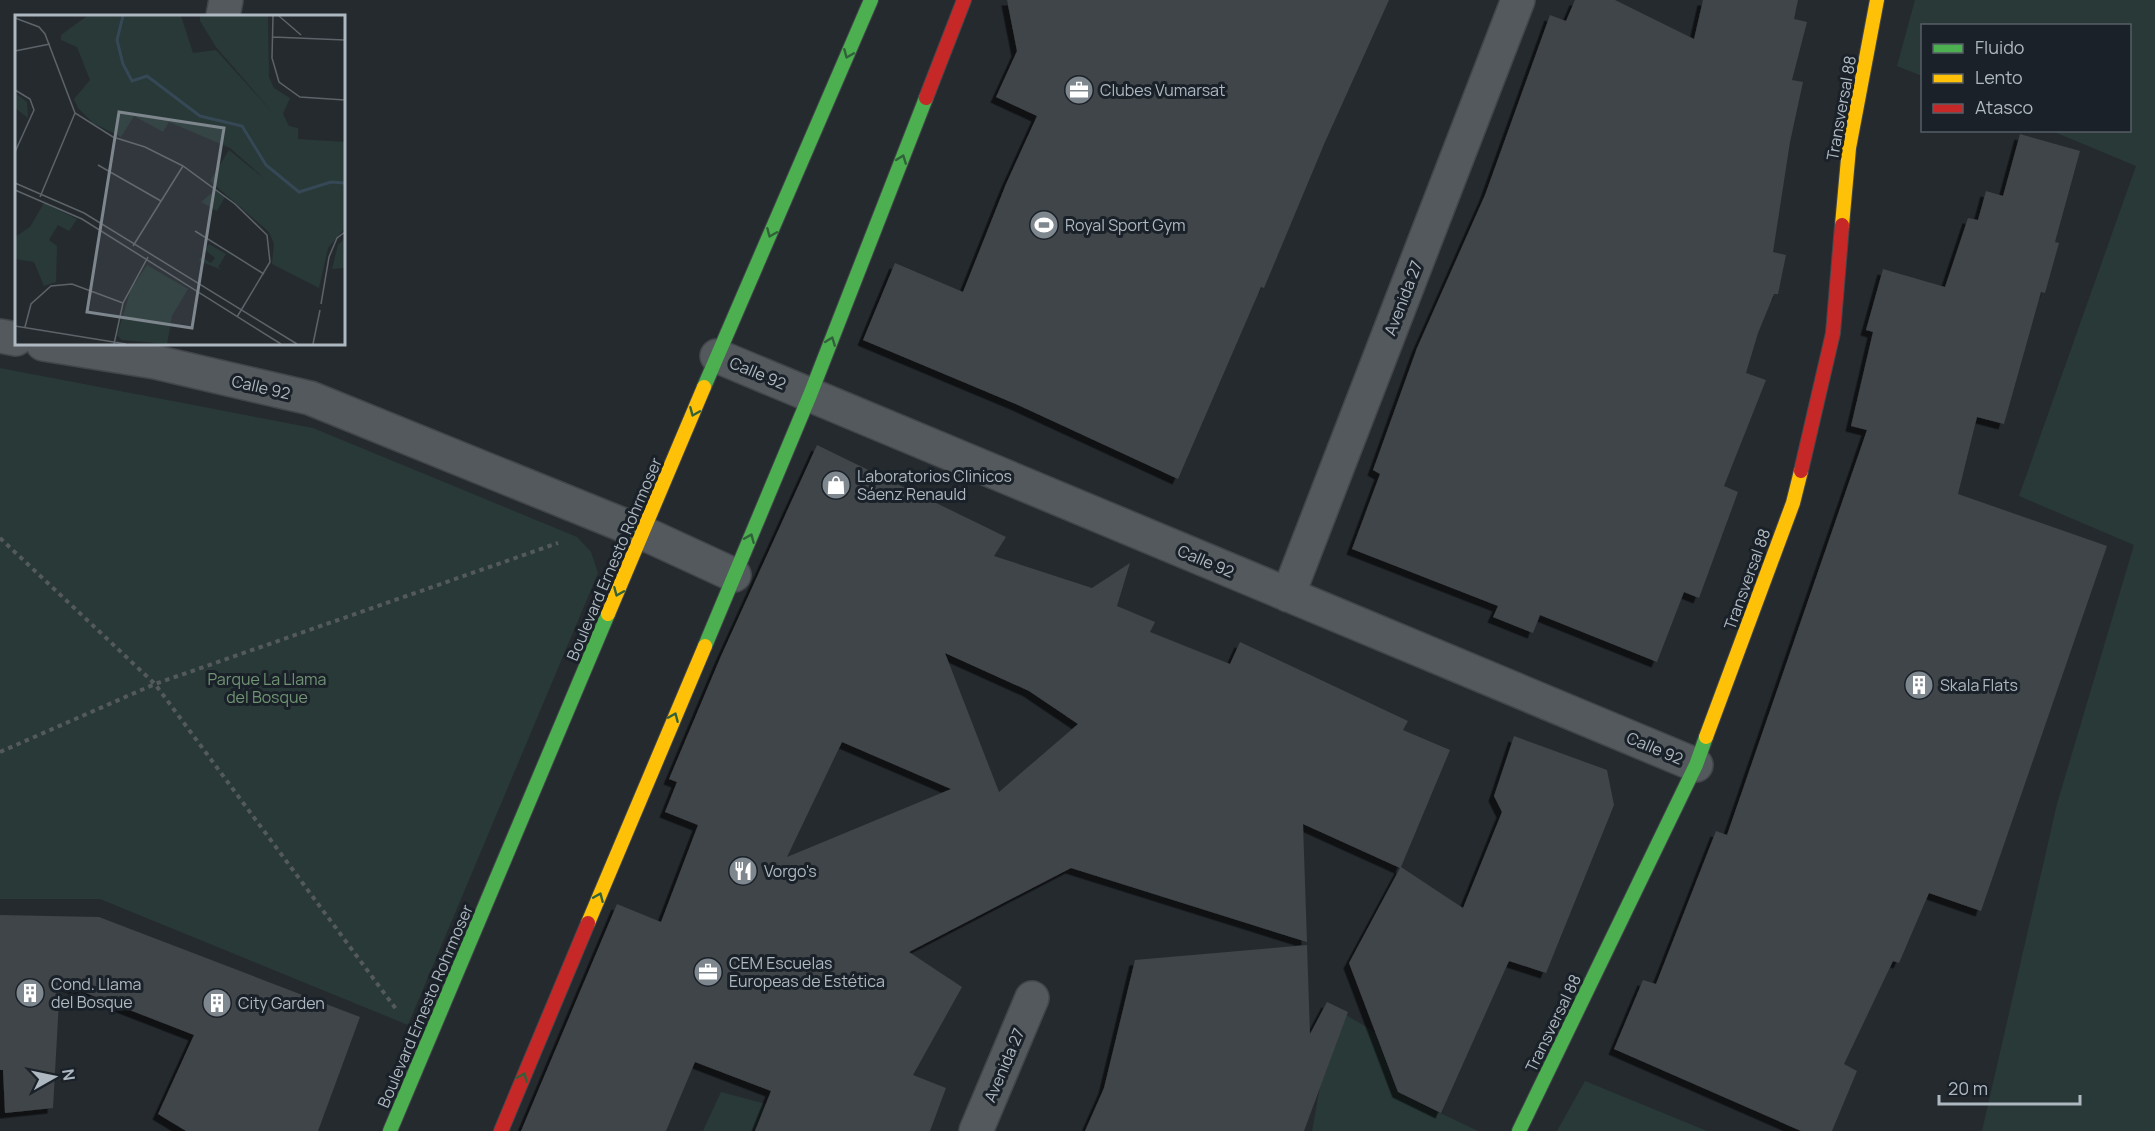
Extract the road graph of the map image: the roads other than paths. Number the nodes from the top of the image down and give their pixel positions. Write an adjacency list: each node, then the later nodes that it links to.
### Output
1 (226, 0): 6 (street)
2 (871, 0): 11 (main road, Boulevard Ernesto Rohrmoser, one-way to 11)
3 (964, 0): 12 (main road, one-way to 3)
4 (1518, 0): 15 (street, Avenida 27)
5 (1877, 0): 16 (main road, Transversal 88)
6 (223, 15)
7 (0, 336): 8 (street)
8 (15, 339)
9 (56, 345): 10 (street, Calle 92)
10 (157, 353): 13 (street, Calle 92)
11 (717, 356): 12 (street, Calle 92); 13 (main road, Boulevard Ernesto Rohrmoser, one-way to 13)
12 (810, 395): 14 (main road, one-way to 12); 15 (street, Calle 92)
13 (643, 533): 14 (street, Calle 92); 18 (main road, Boulevard Ernesto Rohrmoser, one-way to 18)
14 (734, 575): 19 (main road, one-way to 14)
15 (1288, 595): 16 (street, Calle 92)
16 (1696, 765): 21 (main road, Transversal 88)
17 (1032, 998): 20 (street, Avenida 27)
18 (390, 1131)
19 (501, 1131)
20 (976, 1131)
21 (1520, 1131)

